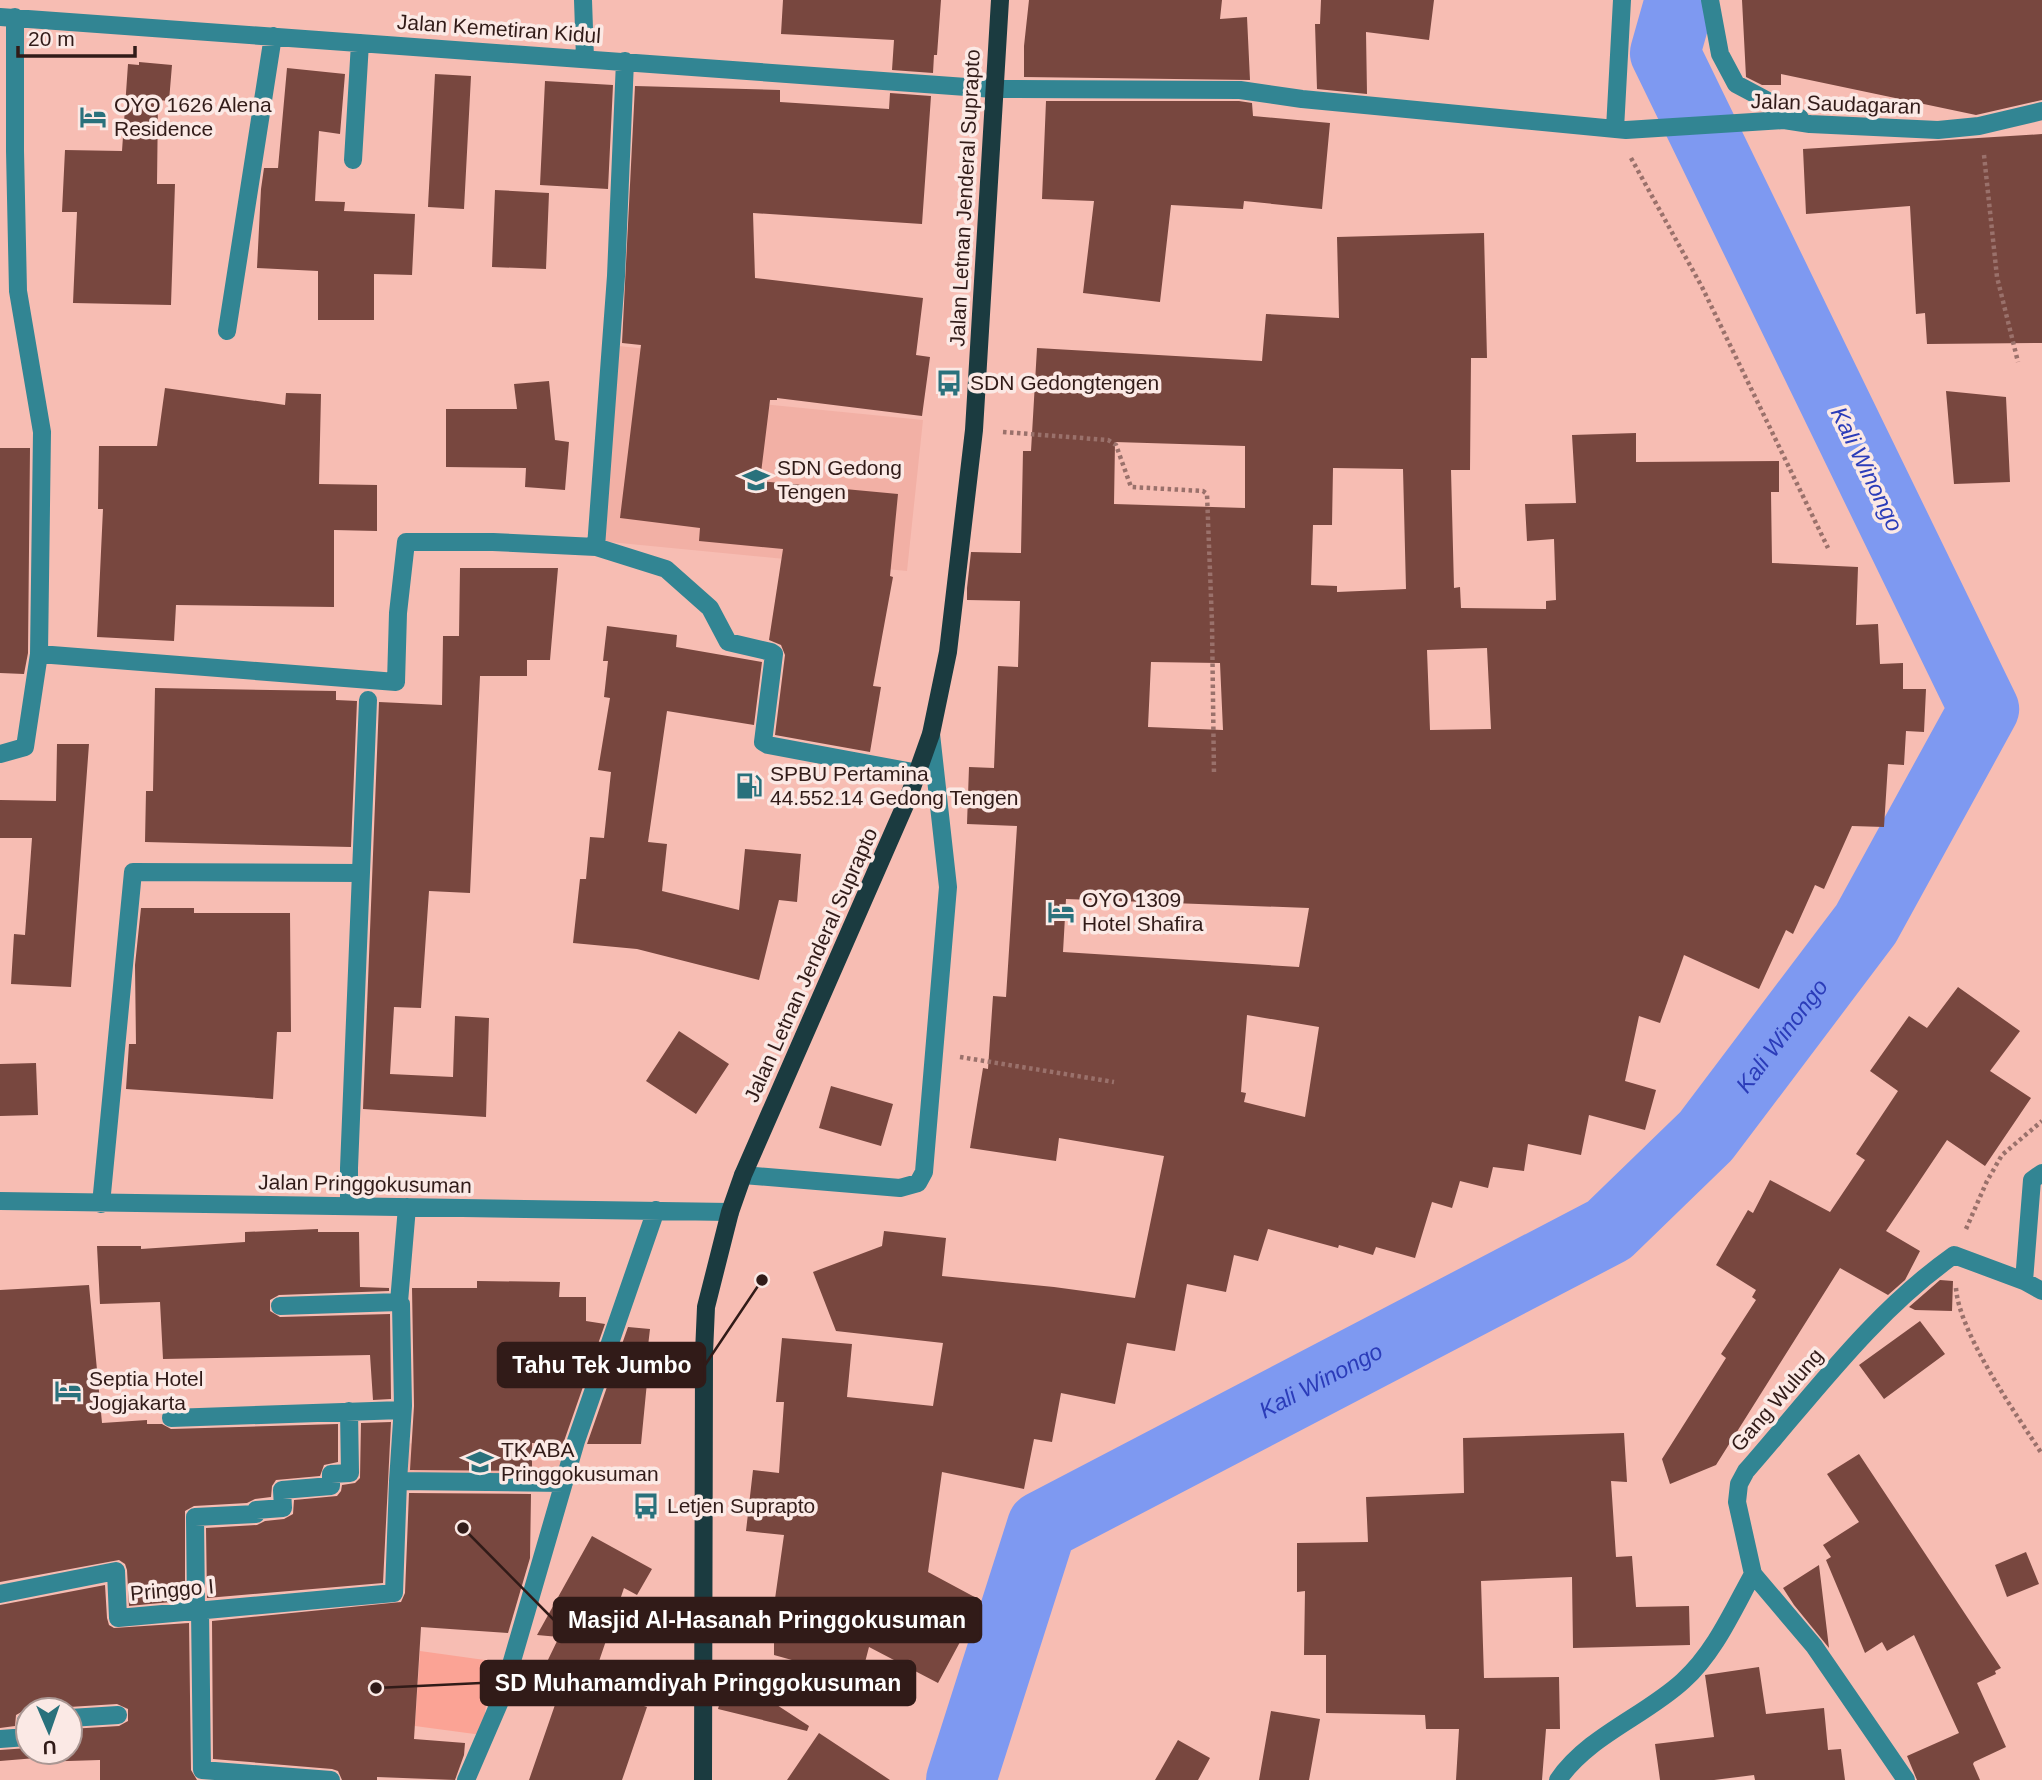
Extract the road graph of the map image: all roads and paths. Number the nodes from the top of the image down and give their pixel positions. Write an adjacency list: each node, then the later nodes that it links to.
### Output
1 (583, 0): 8 (street)
2 (1000, 0): 10 (main road, Jalan Letnan Jenderal Suprapto)
3 (1622, 0): 14 (street)
4 (1710, 0): 12 (street)
5 (14, 13): 6 (street, Jalan Kemetiran Kidul); 21 (street)
6 (273, 36): 7 (street, Jalan Kemetiran Kidul); 16 (street)
7 (360, 43): 8 (street, Jalan Kemetiran Kidul); 15 (street)
8 (585, 58): 9 (street, Jalan Kemetiran Kidul)
9 (625, 61): 10 (street, Jalan Kemetiran Kidul); 19 (street)
10 (994, 89): 14 (street, Jalan Kemetiran Kidul); 18 (main road, Jalan Letnan Jenderal Suprapto)
11 (2042, 111): 13 (street, Jalan Saudagaran)
12 (1810, 124): 13 (street, Jalan Saudagaran); 14 (street, Jalan Saudagaran)
13 (1979, 126): 17 (path)
14 (1620, 130): 20 (path)
15 (353, 160)
16 (227, 331)
17 (2018, 362)
18 (974, 430): 23 (main road, Jalan Letnan Jenderal Suprapto); 26 (path)
19 (596, 547): 21 (street); 25 (street)
20 (1828, 548)
21 (39, 654): 24 (street)
22 (368, 699): 27 (street)
23 (931, 734): 25 (main road, Jalan Letnan Jenderal Suprapto); 28 (street)
24 (0, 754)
25 (918, 773): 31 (main road, Jalan Letnan Jenderal Suprapto)
26 (1214, 775)
27 (360, 873): 33 (street); 34 (street)
28 (934, 1052): 29 (path); 31 (street)
29 (1115, 1082)
30 (2042, 1173): 38 (street)
31 (743, 1175): 37 (main road, Jalan Letnan Jenderal Suprapto)
32 (0, 1201): 33 (street, Jalan Pringgokusuman)
33 (102, 1204): 34 (street, Jalan Pringgokusuman)
34 (349, 1206): 35 (street, Jalan Pringgokusuman)
35 (407, 1206): 36 (street, Jalan Pringgokusuman); 40 (street)
36 (656, 1210): 37 (street, Jalan Pringgokusuman); 46 (street)
37 (730, 1212): 56 (main road, Jalan Letnan Jenderal Suprapto)
38 (2024, 1281): 39 (street); 47 (street, Gang Wulung)
39 (2042, 1291)
40 (399, 1302): 41 (street); 42 (street)
41 (280, 1306)
42 (402, 1410): 43 (street); 45 (street)
43 (349, 1411): 44 (street); 49 (street)
44 (171, 1418)
45 (398, 1480): 46 (street); 50 (street, Pringgo I)
46 (564, 1483): 55 (street)
47 (1754, 1574): 57 (street); 58 (street, Gang Wulung)
48 (0, 1594): 49 (street, Pringgo I)
49 (118, 1607): 50 (street, Pringgo I)
50 (200, 1610): 53 (street)
51 (118, 1715): 52 (street)
52 (84, 1717)
53 (198, 1775): 54 (street)
54 (331, 1780)
55 (466, 1780)
56 (703, 1780)
57 (1558, 1780)
58 (1906, 1780)

